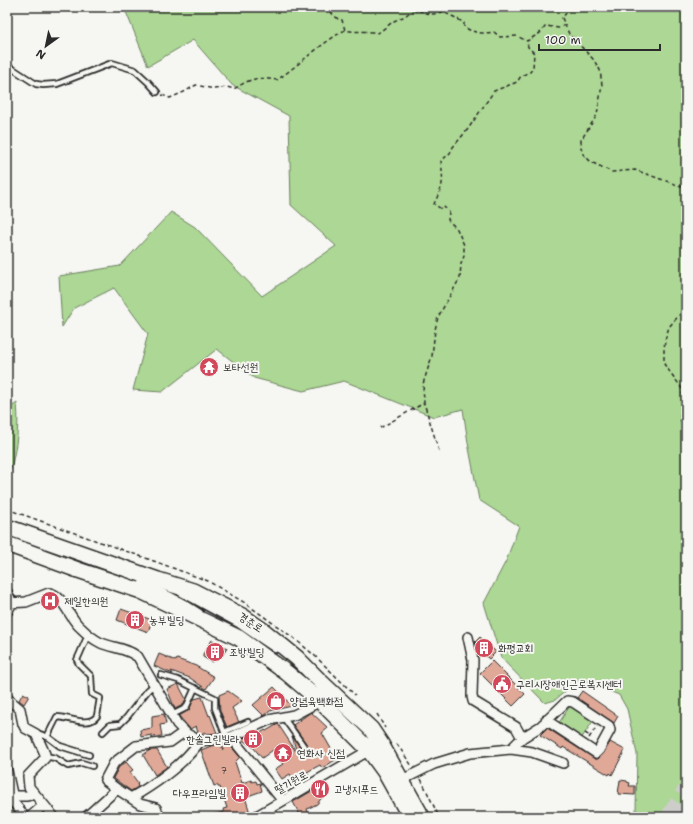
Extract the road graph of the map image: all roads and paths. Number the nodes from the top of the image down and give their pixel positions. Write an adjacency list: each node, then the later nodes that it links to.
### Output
1 (325, 7): 4 (path)
2 (571, 7): 3 (path)
3 (565, 25): 5 (path); 8 (path)
4 (345, 30): 5 (path); 7 (path)
5 (527, 41): 10 (path)
6 (7, 65): 7 (lane)
7 (157, 92)
8 (686, 188)
9 (686, 307): 12 (path)
10 (424, 403): 11 (path); 13 (path)
11 (380, 428)
12 (686, 434)
13 (439, 451)
14 (7, 527): 18 (main road, 경춘로)
15 (7, 544): 16 (main road, 경춘로)
16 (48, 559): 17 (lane); 25 (main road, 경춘로)
17 (92, 568)
18 (158, 580): 26 (lane); 29 (main road, 경춘로)
19 (135, 581): 25 (lane)
20 (7, 592): 21 (street)
21 (9, 603): 22 (street); 23 (street)
22 (7, 612)
23 (88, 635): 30 (street); 46 (lane)
24 (468, 637): 47 (street)
25 (239, 638): 33 (main road, 경춘로)
26 (278, 652)
27 (297, 665): 29 (lane)
28 (161, 675): 31 (lane)
29 (322, 683): 49 (main road, 경춘로)
30 (154, 685): 35 (street); 41 (lane)
31 (195, 688): 35 (lane); 44 (lane)
32 (7, 698): 40 (street)
33 (320, 701): 36 (street); 49 (main road, 경춘로)
34 (377, 714): 49 (path)
35 (172, 715): 42 (street)
36 (283, 717): 44 (street); 52 (lane)
37 (546, 720): 38 (street); 47 (street); 51 (street)
38 (600, 720): 45 (path); 51 (street)
39 (248, 722): 44 (lane)
40 (35, 732): 46 (lane); 55 (street)
41 (103, 732)
42 (184, 732): 48 (street); 61 (street)
43 (585, 733): 45 (path)
44 (227, 736): 48 (street); 65 (street)
45 (590, 736): 51 (path)
46 (47, 737): 54 (lane)
47 (522, 738): 53 (street)
48 (200, 741): 64 (street)
49 (379, 742): 60 (main road, 경춘로); 65 (street, 딸기원로); 73 (main road, 경춘로)
50 (397, 744): 59 (path)
51 (584, 745)
52 (305, 748)
53 (511, 749): 56 (street); 59 (street)
54 (89, 755)
55 (45, 756): 57 (lane); 62 (street)
56 (563, 762)
57 (92, 766)
58 (7, 771): 63 (street)
59 (418, 773): 60 (street); 75 (path)
60 (402, 780): 74 (main road, 경춘로)
61 (117, 789): 64 (street); 70 (street)
62 (34, 794): 63 (street); 66 (street)
63 (12, 796): 67 (street)
64 (131, 798): 71 (street)
65 (282, 800): 72 (street, 딸기원로)
66 (44, 805): 68 (street); 69 (street)
67 (23, 817)
68 (30, 817)
69 (54, 817)
70 (86, 817)
71 (159, 817)
72 (255, 817)
73 (409, 817)
74 (422, 817)
75 (439, 817)

